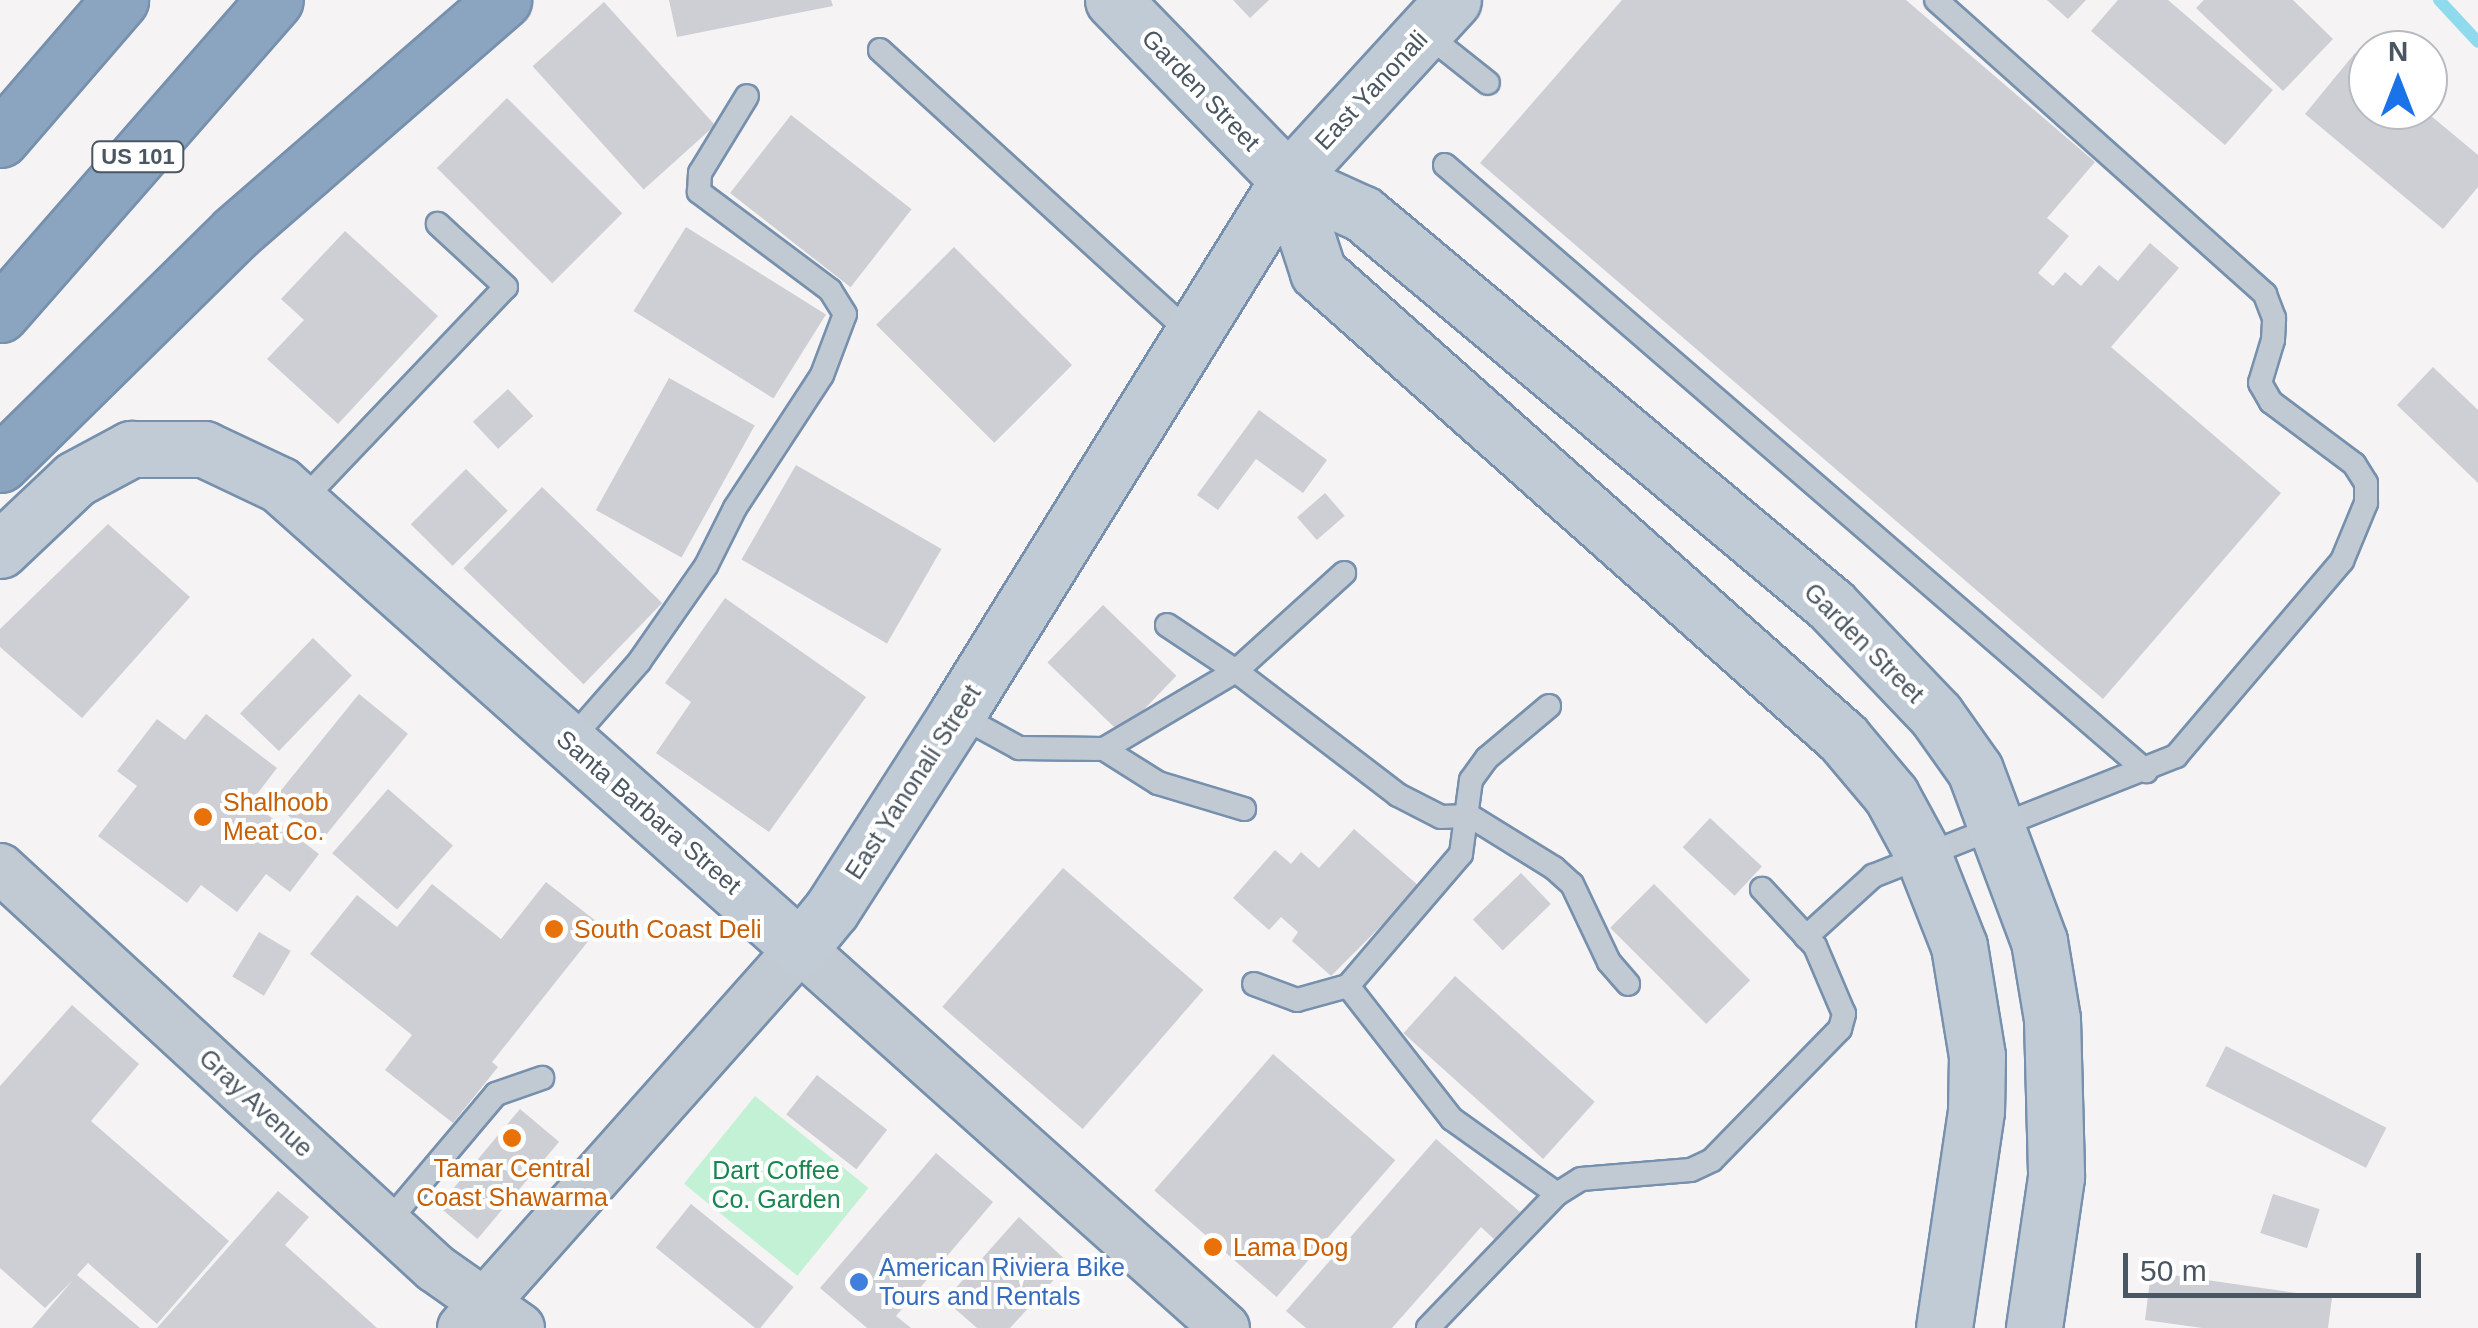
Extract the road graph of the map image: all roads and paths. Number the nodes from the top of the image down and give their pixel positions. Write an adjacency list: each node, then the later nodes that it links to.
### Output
1 (120, 0): 10 (highway)
2 (275, 0): 14 (highway, US 101)
3 (503, 0): 16 (highway)
4 (1113, 0): 12 (main road, Garden Street)
5 (1936, 0): 26 (lane)
6 (1439, 16): 8 (lane); 12 (main road, East Yanonali)
7 (880, 50): 15 (lane)
8 (1488, 83)
9 (748, 96): 24 (lane)
10 (0, 140)
11 (1446, 165): 26 (lane)
12 (1288, 180): 15 (main road, East Yanonali Street); 29 (main road, Garden Street); 30 (main road, Garden Street)
13 (438, 224): 17 (lane)
14 (0, 314)
15 (1189, 332): 23 (main road, East Yanonali Street)
16 (0, 464)
17 (300, 502): 18 (main road, Santa Barbara Street); 24 (main road, Santa Barbara Street)
18 (0, 550)
19 (1344, 574): 21 (lane)
20 (1167, 625): 21 (lane)
21 (1236, 672): 25 (lane); 28 (lane)
22 (1549, 706): 28 (lane)
23 (957, 714): 25 (lane); 34 (main road, East Yanonali Street)
24 (569, 742): 34 (main road, Santa Barbara Street)
25 (1104, 749): 27 (lane)
26 (2146, 771): 29 (lane)
27 (1244, 809)
28 (1470, 816): 36 (lane); 37 (lane)
29 (2000, 824): 30 (lane); 45 (main road, Garden Street)
30 (1922, 852): 33 (lane); 44 (main road, Garden Street)
31 (0, 868): 40 (street, Gray Avenue)
32 (1762, 889): 33 (lane)
33 (1806, 936): 39 (lane)
34 (800, 948): 41 (street, East Yanonali Street); 43 (street, Santa Barbara Street)
35 (1254, 984): 37 (lane)
36 (1628, 984)
37 (1348, 986): 39 (lane)
38 (542, 1078): 40 (lane)
39 (1558, 1194): 42 (lane)
40 (387, 1223): 41 (street, Gray Avenue)
41 (489, 1321)
42 (1443, 1324)
43 (1225, 1328)
44 (1944, 1328)
45 (2034, 1328)

